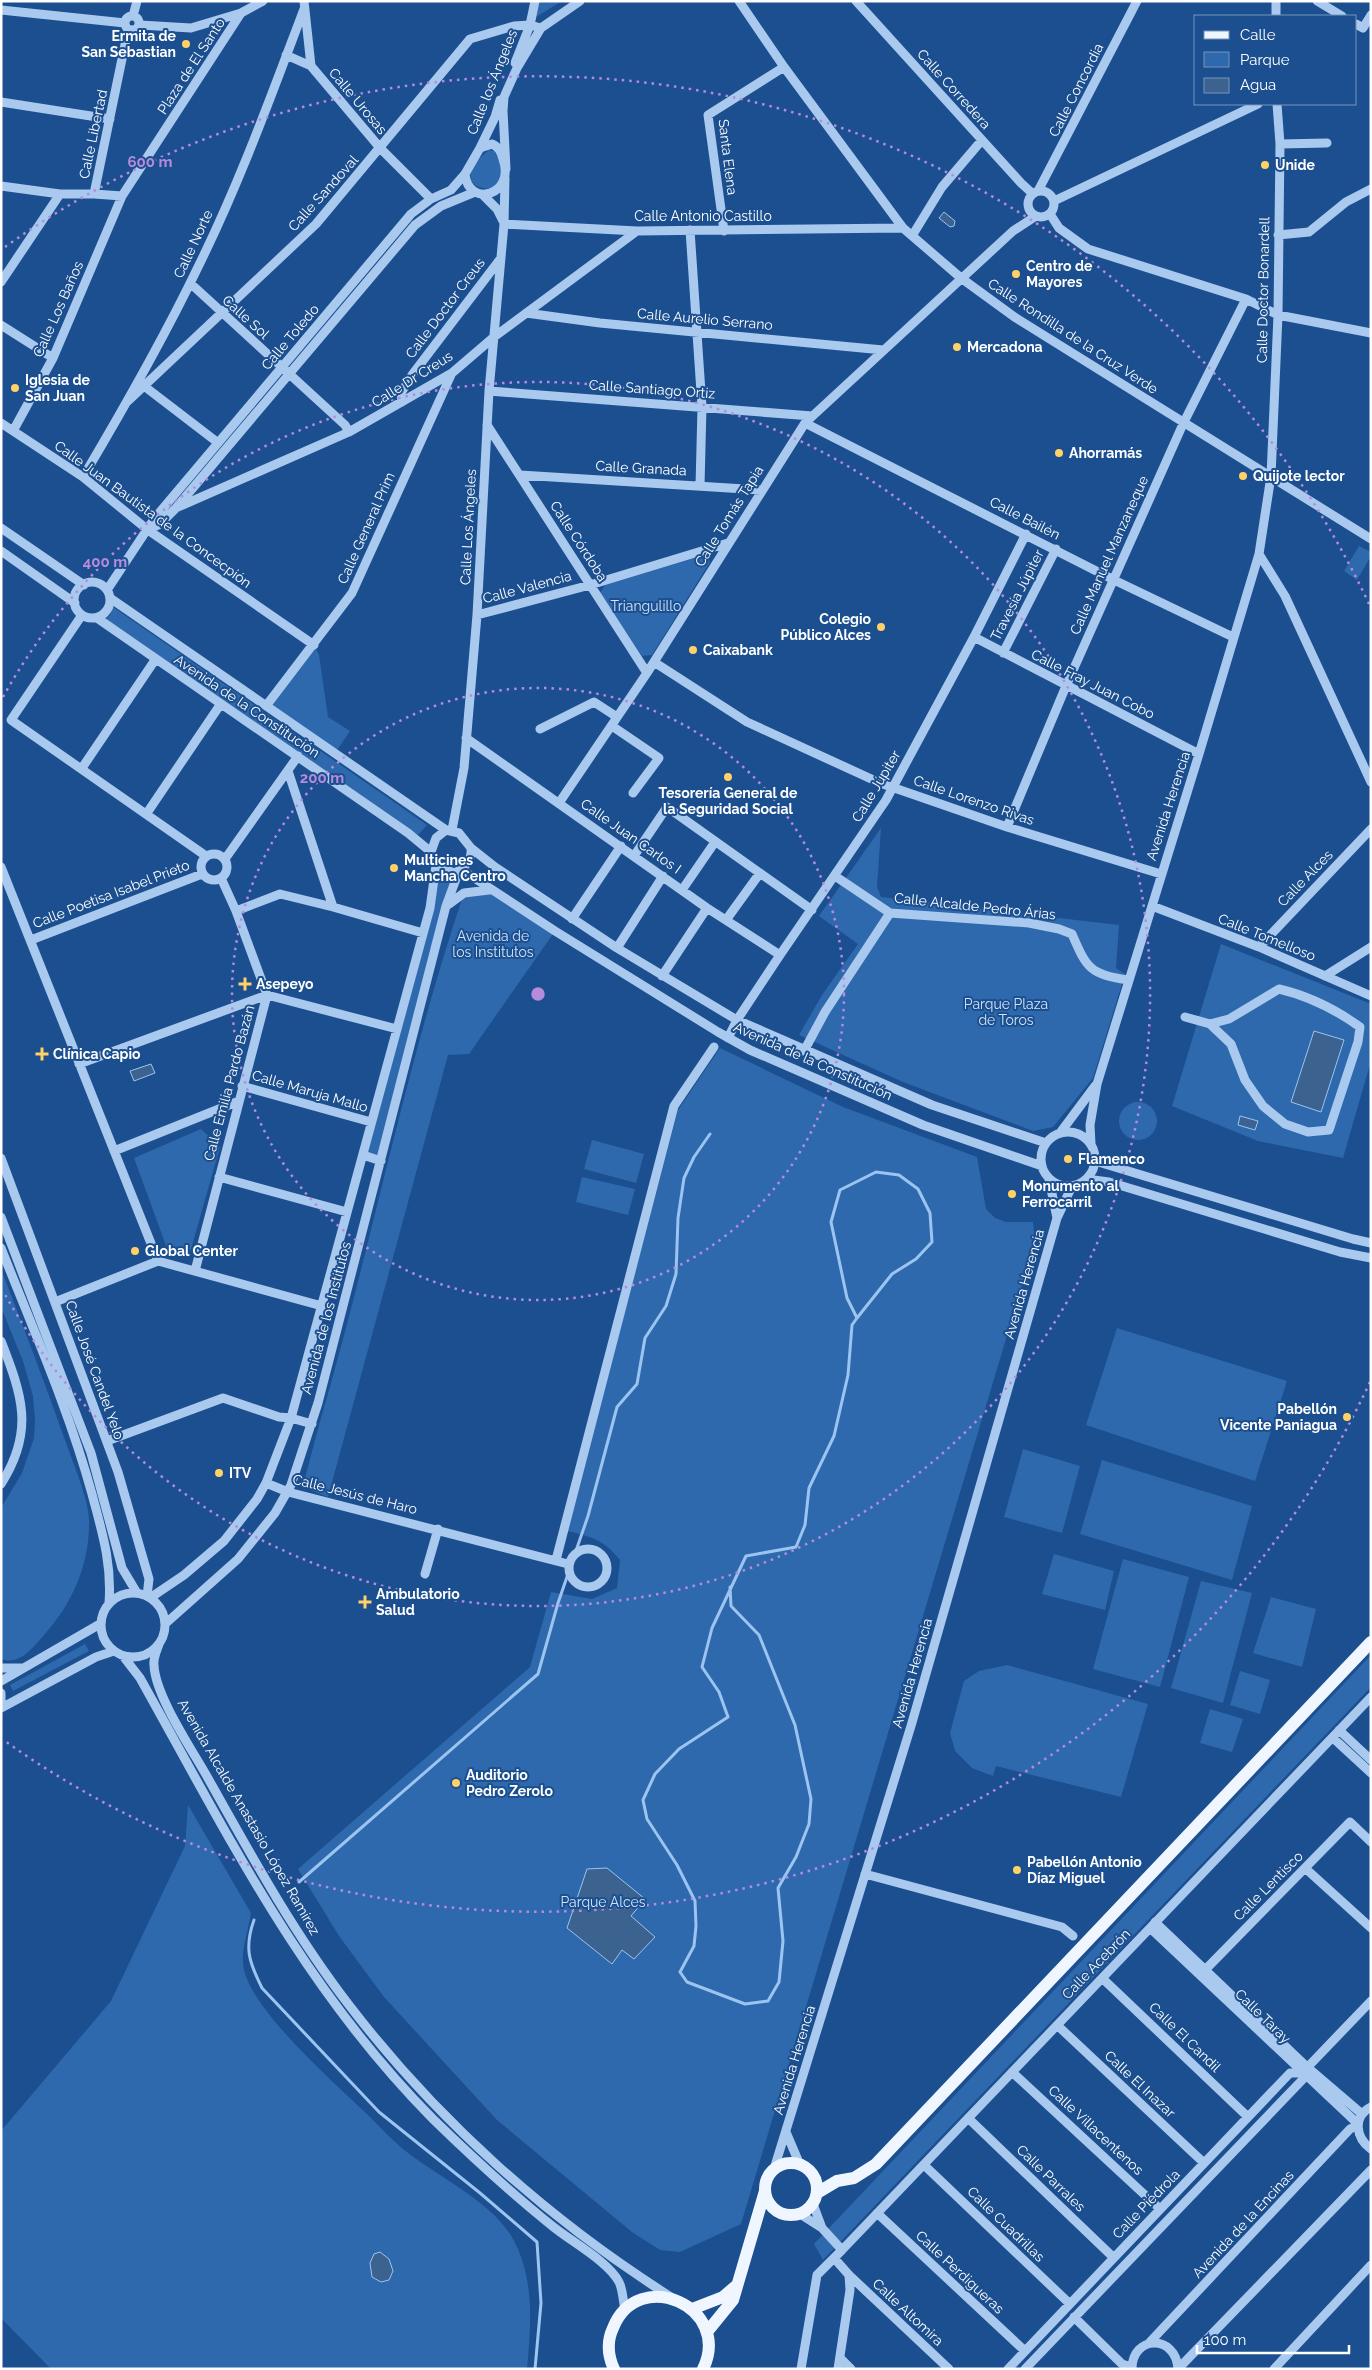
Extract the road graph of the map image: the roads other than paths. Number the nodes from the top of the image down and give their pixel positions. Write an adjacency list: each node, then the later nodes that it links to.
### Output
1 (138, 1): 16 (street)
2 (264, 1): 12 (street)
3 (535, 1): 18 (street, Calle los Ángeles)
4 (580, 1): 21 (street)
5 (740, 1): 24 (street, Calle Rondilla de la Cruz Verde)
6 (856, 1): 29 (street, Calle Corredera)
7 (1137, 1): 39 (street, Calle Concordia)
8 (1276, 1): 13 (street)
9 (1317, 1): 14 (street)
10 (304, 5): 22 (street, Calle Norte); 23 (street, Calle Urosas)
11 (1, 10): 20 (street)
12 (241, 14): 17 (street, Plaza de El Santo); 42 (street, Plaza de El Santo)
13 (1276, 15)
14 (1340, 15)
15 (1371, 15): 19 (street)
16 (133, 16): 17 (street); 20 (street)
17 (140, 25): 20 (street)
18 (530, 25): 21 (street, Calle Sandoval); 32 (street, Calle los Ángeles); 33 (street, Calle Sandoval)
19 (1357, 25)
20 (127, 26): 28 (street, Calle Libertad)
21 (541, 28): 35 (street, Calle Los Ángeles)
22 (286, 55): 23 (street); 57 (street, Calle Norte)
23 (311, 66): 33 (street, Calle Urosas)
24 (784, 67): 48 (street, Calle Rondilla de la Cruz Verde); 51 (street, Santa Elena)
25 (1, 102): 28 (street)
26 (1256, 105): 44 (street)
27 (1277, 105): 31 (street, Calle Doctor Bonardell)
28 (110, 119): 41 (street, Calle Libertad)
29 (982, 140): 39 (street, Calle Corredera); 53 (street)
30 (1328, 142): 31 (street)
31 (1280, 144): 52 (street, Calle Doctor Bonardell)
32 (480, 148): 34 (street); 35 (street)
33 (380, 149): 43 (street, Calle Urosas); 60 (street, Calle Sandoval)
34 (465, 174): 38 (street); 43 (street, Calle Toledo)
35 (506, 174): 38 (street); 47 (street, Calle Los Ángeles)
36 (1, 186): 40 (street, Calle Libertad)
37 (1371, 189): 52 (street)
38 (479, 193): 47 (street); 68 (street, Calle Toledo)
39 (1035, 193): 44 (street); 46 (street)
40 (60, 194): 41 (street, Calle Libertad); 56 (street)
41 (94, 194): 42 (street)
42 (122, 196): 67 (street, Calle Los Baños)
43 (431, 199): 68 (street, Calle Toledo)
44 (1054, 201): 45 (street)
45 (1050, 214): 46 (street); 58 (street)
46 (1036, 216): 55 (street, Calle Tomás Tapia)
47 (504, 224): 50 (street, Calle Antonio Castillo); 54 (street, Calle Los Ángeles)
48 (903, 228): 51 (street, Calle Antonio Castillo); 53 (street, Calle Rondilla de la Cruz Verde)
49 (690, 230): 50 (street, Calle Antonio Castillo); 51 (street, Calle Antonio Castillo); 63 (street)
50 (638, 231): 59 (street, Calle Dr Creus)
51 (724, 231)
52 (1278, 235): 61 (street, Calle Doctor Bonardell)
53 (912, 236): 55 (street, Calle Rondilla de la Cruz Verde)
54 (501, 258): 65 (street, Calle Los Ángeles); 73 (street, Calle Doctor Creus)
55 (961, 278): 66 (street, Calle Tomás Tapia); 78 (street, Calle Rondilla de la Cruz Verde)
56 (1, 282)
57 (190, 283): 60 (street, Calle Sol); 72 (street, Calle Norte)
58 (1246, 299): 61 (street); 78 (street, Calle Manuel Manzaneque)
59 (526, 313): 63 (street, Calle Aurelio Serrano); 65 (street, Calle Dr Creus)
60 (222, 314): 68 (street, Calle Sol); 70 (street, Calle Sandoval)
61 (1278, 315): 64 (street); 84 (street, Calle Doctor Bonardell)
62 (1, 325): 67 (street)
63 (697, 331): 66 (street, Calle Aurelio Serrano); 74 (street)
64 (1371, 333)
65 (494, 337): 69 (street, Calle Dr Creus); 71 (street, Calle Los Ángeles)
66 (883, 350): 75 (street, Calle Tomás Tapia)
67 (53, 358): 80 (street, Calle Los Baños)
68 (286, 370): 81 (street, Calle Sol); 82 (street, Calle Toledo); 88 (street, Calle Toledo)
69 (452, 373): 73 (street, Calle Dr Creus); 107 (street, Calle General Prim)
70 (144, 386): 72 (street, Calle Sandoval); 82 (street)
71 (489, 391): 74 (street, Calle Santiago Ortiz); 79 (street, Calle Los Ángeles)
72 (128, 401): 85 (street, Calle Norte)
73 (402, 402): 81 (street, Calle Dr Creus)
74 (702, 406): 75 (street, Calle Santiago Ortiz); 86 (street)
75 (812, 416): 77 (street, Calle Tomás Tapia)
76 (1, 423): 80 (street, Calle Juan Bautista de la Concecpión)
77 (805, 423): 87 (street, Calle Tomás Tapia); 91 (street, Calle Bailén)
78 (1183, 424): 84 (street, Calle Rondilla de la Cruz Verde); 97 (street, Calle Manuel Manzaneque)
79 (487, 425): 83 (street, Calle Córdoba); 103 (street, Calle Los Ángeles)
80 (13, 431): 85 (street, Calle Juan Bautista de la Concecpión)
81 (349, 432): 88 (street, Calle Dr Creus)
82 (217, 442): 90 (street, Calle Toledo)
83 (520, 475): 86 (street, Calle Granada); 99 (street, Calle Córdoba)
84 (1271, 476): 92 (street, Calle Rondilla de la Cruz Verde); 96 (street, Avenida Herencia)
85 (83, 478): 90 (street, Calle Juan Bautista de la Concecpión)
86 (700, 486): 87 (street, Calle Granada)
87 (761, 490): 93 (street, Calle Tomás Tapia)
88 (176, 508): 90 (street, Calle Toledo)
89 (1, 528): 98 (street)
90 (148, 530): 100 (street, Calle Toledo); 107 (street, Calle Juan Bautista de la Concecpión)
91 (1026, 534): 94 (street, Calle Bailén); 105 (street, Calle Júpiter)
92 (1371, 539)
93 (728, 543): 99 (street, Calle Valencia); 110 (street, Calle Tomás Tapia)
94 (1056, 549): 97 (street, Calle Bailén); 108 (street, Travesía Júpiter)
95 (1, 551): 101 (street)
96 (1259, 554): 106 (street, Avenida Herencia); 123 (street)
97 (1114, 580): 106 (street, Calle Bailén); 112 (street, Calle Manuel Manzaneque)
98 (84, 584): 100 (street); 101 (street)
99 (590, 584): 103 (street, Calle Valencia); 111 (street, Calle Córdoba)
100 (109, 594): 104 (street); 114 (street, Avenida de la Constitución)
101 (75, 603): 102 (street)
102 (82, 615): 104 (street); 121 (street)
103 (477, 615): 118 (street, Calle Los Ángeles)
104 (96, 618): 109 (street, Avenida de la Constitución)
105 (974, 637): 108 (street, Calle Fray Juan Cobo); 124 (street, Calle Júpiter)
106 (1233, 638): 119 (street, Avenida Herencia)
107 (314, 645): 114 (street, Calle General Prim)
108 (1003, 653): 112 (street, Calle Fray Juan Cobo)
109 (156, 660): 113 (street, Avenida de la Constitución); 121 (street)
110 (654, 662): 111 (street, Calle Tomás Tapia); 124 (street, Calle Lorenzo Rivas)
111 (647, 673): 115 (street, Calle Tomás Tapia)
112 (1066, 686): 119 (street, Calle Fray Juan Cobo); 128 (street, Calle Manuel Manzaneque)
113 (220, 705): 120 (street, Avenida de la Constitución); 127 (street)
114 (266, 706): 130 (street, Avenida de la Constitución)
115 (617, 718): 116 (street, Calle Tomás Tapia); 117 (street)
116 (612, 726): 125 (street); 126 (street, Calle Tomás Tapia)
117 (540, 729)
118 (466, 738): 126 (street, Calle Juan Carlos I); 130 (street, Calle Los Ángeles)
119 (1199, 754): 143 (street, Avenida Herencia)
120 (298, 756): 122 (street); 134 (street, Avenida de la Constitución)
121 (82, 768): 127 (street)
122 (288, 771): 137 (street); 151 (street)
123 (1371, 782)
124 (893, 787): 128 (street, Calle Lorenzo Rivas); 145 (street, Calle Júpiter)
125 (632, 793)
126 (559, 803): 132 (street, Calle Juan Carlos I)
127 (147, 813): 135 (street)
128 (1007, 827): 143 (street, Calle Lorenzo Rivas)
129 (1371, 829): 160 (street, Calle Alces)
130 (449, 830): 133 (street); 134 (street)
131 (715, 842): 136 (street); 141 (street); 148 (street)
132 (621, 846): 136 (street, Calle Juan Carlos I); 156 (street)
133 (471, 848): 140 (street); 156 (street, Avenida de la Constitución)
134 (430, 852): 138 (street)
135 (206, 856): 137 (street); 142 (street)
136 (634, 856): 144 (street, Calle Juan Carlos I)
137 (225, 859): 146 (street)
138 (436, 865): 140 (street); 158 (street, Avenida de los Institutos)
139 (1, 867): 159 (street)
140 (460, 871): 147 (street, Avenida de la Constitución); 149 (street, Avenida de los Institutos)
141 (760, 873): 153 (street); 157 (street)
142 (202, 874): 146 (street); 159 (street, Calle Poetisa Isabel Prieto)
143 (1162, 874): 150 (street, Avenida Herencia)
144 (662, 876): 148 (street, Calle Juan Carlos I); 162 (street)
145 (835, 876): 153 (street, Calle Júpiter); 155 (street, Calle Alcalde Pedro Árias)
146 (221, 878): 154 (street, Calle Emilia Pardo Bazán)
147 (489, 890): 149 (street); 173 (street, Avenida de la Constitución)
148 (682, 890): 152 (street, Calle Juan Carlos I)
149 (446, 906): 187 (street, Avenida de los Institutos)
150 (1152, 906): 160 (street, Calle Tomelloso); 166 (street, Avenida Herencia)
151 (333, 907): 154 (street); 158 (street)
152 (707, 908): 157 (street, Calle Juan Carlos I); 164 (street)
153 (812, 910): 163 (street, Calle Júpiter)
154 (236, 912): 167 (street, Calle Emilia Pardo Bazán)
155 (890, 913): 166 (street, Calle Alcalde Pedro Árias); 175 (street)
156 (572, 919): 162 (street, Avenida de la Constitución)
157 (726, 920): 163 (street, Calle Juan Carlos I)
158 (423, 933): 172 (street, Avenida de los Institutos)
159 (30, 940): 176 (street)
160 (1259, 946): 165 (street, Calle Tomelloso)
161 (1371, 947): 165 (street)
162 (618, 948): 164 (street, Avenida de la Constitución)
163 (780, 955): 170 (street, Calle Júpiter)
164 (662, 976): 170 (street, Avenida de la Constitución)
165 (1325, 976): 168 (street, Calle Tomelloso)
166 (1128, 980): 177 (street, Avenida Herencia)
167 (267, 995): 172 (street); 176 (street); 178 (street, Calle Emilia Pardo Bazán)
168 (1371, 996)
169 (1185, 1017): 171 (street)
170 (737, 1020): 173 (street, Calle Júpiter); 175 (street, Avenida de la Constitución)
171 (1210, 1024): 171 (street)
172 (397, 1029): 180 (street, Avenida de los Institutos)
173 (728, 1038): 189 (street, Avenida de la Constitución)
174 (714, 1047): 212 (street)
175 (804, 1051): 182 (street, Avenida de la Constitución)
176 (80, 1064): 184 (street)
177 (1097, 1084): 181 (street); 183 (street, Avenida Herencia)
178 (242, 1086): 179 (street, Calle Emilia Pardo Bazán); 180 (street, Calle Maruja Mallo)
179 (238, 1101): 184 (street); 190 (street, Calle Emilia Pardo Bazán)
180 (371, 1122): 185 (street, Avenida de los Institutos)
181 (1060, 1133): 182 (street); 183 (street)
182 (1046, 1143): 189 (street)
183 (1091, 1144): 188 (street, Avenida Herencia)
184 (114, 1151): 200 (street)
185 (363, 1155): 187 (street); 194 (street, Avenida de los Institutos)
186 (1, 1158): 202 (street, Calle José Candel Yelo)
187 (381, 1161): 206 (street, Avenida de los Institutos)
188 (1095, 1161): 192 (street); 197 (street)
189 (1042, 1166): 191 (street, Avenida Herencia)
190 (219, 1177): 194 (street); 201 (street, Calle Emilia Pardo Bazán)
191 (1050, 1179): 193 (street); 196 (street, Avenida Herencia)
192 (1086, 1179): 193 (street); 199 (street)
193 (1072, 1186): 196 (street, Avenida Herencia)
194 (347, 1212): 203 (street, Avenida de los Institutos)
195 (1, 1217): 215 (street)
196 (1057, 1218): 235 (street, Avenida Herencia)
197 (1371, 1242)
198 (1, 1248): 217 (street)
199 (1371, 1258)
200 (158, 1261): 201 (street); 202 (street)
201 (195, 1271): 203 (street)
202 (55, 1302): 207 (street, Calle José Candel Yelo)
203 (322, 1306): 205 (street, Avenida de los Institutos)
204 (1, 1341): 209 (street)
205 (291, 1418): 206 (street); 207 (street); 208 (street, Avenida de los Institutos)
206 (312, 1424): 210 (street, Avenida de los Institutos)
207 (107, 1441): 216 (street, Calle José Candel Yelo)
208 (266, 1483): 210 (street, Calle Jesús de Haro); 216 (street, Avenida de los Institutos)
209 (1, 1484)
210 (288, 1492): 211 (street, Calle Jesús de Haro); 219 (street, Avenida de los Institutos)
211 (438, 1530): 212 (street, Calle Jesús de Haro); 214 (street)
212 (556, 1560): 213 (street, Calle Jesús de Haro)
213 (568, 1564): 213 (street)
214 (424, 1574)
215 (137, 1593): 216 (street); 217 (street)
216 (148, 1597): 219 (street)
217 (109, 1603): 218 (street)
218 (100, 1624): 222 (street); 224 (street)
219 (165, 1624): 221 (street)
220 (1371, 1642): 258 (main road)
221 (158, 1644): 222 (street); 273 (street, Avenida Alcalde Anastasio López Ramírez)
222 (118, 1654): 228 (street); 276 (street, Avenida Alcalde Anastasio López Ramírez)
223 (1, 1668): 224 (street)
224 (24, 1668): 225 (street)
225 (1, 1681)
226 (1, 1693): 228 (street)
227 (1371, 1698): 229 (street, Calle Acebrón)
228 (1, 1707)
229 (1340, 1730): 230 (street, Calle Acebrón); 231 (street)
230 (1333, 1738): 232 (street); 236 (street, Calle Acebrón)
231 (1371, 1760)
232 (1371, 1773)
233 (1371, 1842): 234 (street, Calle Lentisco)
234 (1305, 1868): 237 (street); 239 (street, Calle Lentisco)
235 (865, 1874): 238 (street); 250 (street, Avenida Herencia)
236 (1153, 1925): 239 (street, Calle Taray); 240 (street, Calle Acebrón); 244 (street, Calle Taray)
237 (1371, 1928)
238 (1073, 1936)
239 (1205, 1970): 244 (street, Calle Taray)
240 (1102, 1978): 242 (street, Calle Acebrón); 247 (street, Calle El Candil)
241 (1371, 2001): 244 (street)
242 (1057, 2025): 243 (street, Calle Acebrón); 252 (street, Calle El Inazar)
243 (1012, 2072): 248 (street, Calle Acebrón); 261 (street, Calle Villacentenos)
244 (1305, 2072): 246 (street, Calle Taray); 247 (street, Calle Piédrola); 249 (street, Calle Taray); 277 (street)
245 (1371, 2107): 246 (street)
246 (1362, 2114): 249 (street)
247 (1248, 2117): 252 (street, Calle Piédrola)
248 (968, 2118): 254 (street, Calle Acebrón); 269 (street, Calle Parrales)
249 (1358, 2125): 251 (street); 279 (street, Avenida de la Encinas)
250 (786, 2132): 253 (street, Avenida Herencia); 255 (street, Avenida Herencia)
251 (1371, 2149)
252 (1204, 2163): 261 (street, Calle Piédrola)
253 (800, 2165): 255 (main road); 257 (main road)
254 (924, 2165): 263 (street, Calle Acebrón); 274 (street, Calle Cuadrillas)
255 (774, 2169): 259 (main road)
256 (1371, 2170): 291 (street)
257 (812, 2174): 258 (main road); 260 (main road)
258 (837, 2181): 260 (main road)
259 (765, 2191): 262 (main road); 265 (main road)
260 (815, 2198): 264 (main road); 266 (street)
261 (1160, 2209): 269 (street, Calle Piédrola)
262 (775, 2210): 264 (main road); 265 (main road)
263 (877, 2213): 267 (street, Calle Acebrón); 280 (street, Calle Perdigueras)
264 (800, 2214): 266 (street)
265 (756, 2224): 272 (main road)
266 (822, 2228): 267 (street)
267 (842, 2250): 268 (street, Calle Acebrón)
268 (834, 2258): 271 (street, Calle Altomira); 285 (street, Calle Acebrón)
269 (1114, 2258): 274 (street, Calle Piédrola)
270 (1371, 2265): 292 (street)
271 (849, 2275): 281 (street); 288 (street, Calle Altomira)
272 (739, 2283): 275 (main road); 278 (main road)
273 (674, 2298): 275 (main road); 276 (main road)
274 (1070, 2304): 280 (street, Calle Piédrola)
275 (692, 2309): 278 (main road)
276 (624, 2310): 283 (main road)
277 (1074, 2317): 282 (street); 290 (street)
278 (706, 2332): 284 (main road)
279 (1149, 2343): 282 (street, Avenida de la Encinas); 291 (street)
280 (1025, 2351): 289 (street, Calle Piédrola)
281 (840, 2358): 286 (street); 287 (street)
282 (1131, 2368)
283 (614, 2369)
284 (703, 2369)
285 (801, 2369)
286 (838, 2369)
287 (851, 2369)
288 (949, 2369)
289 (1008, 2369)
290 (1025, 2369)
291 (1178, 2369)
292 (1274, 2369)

